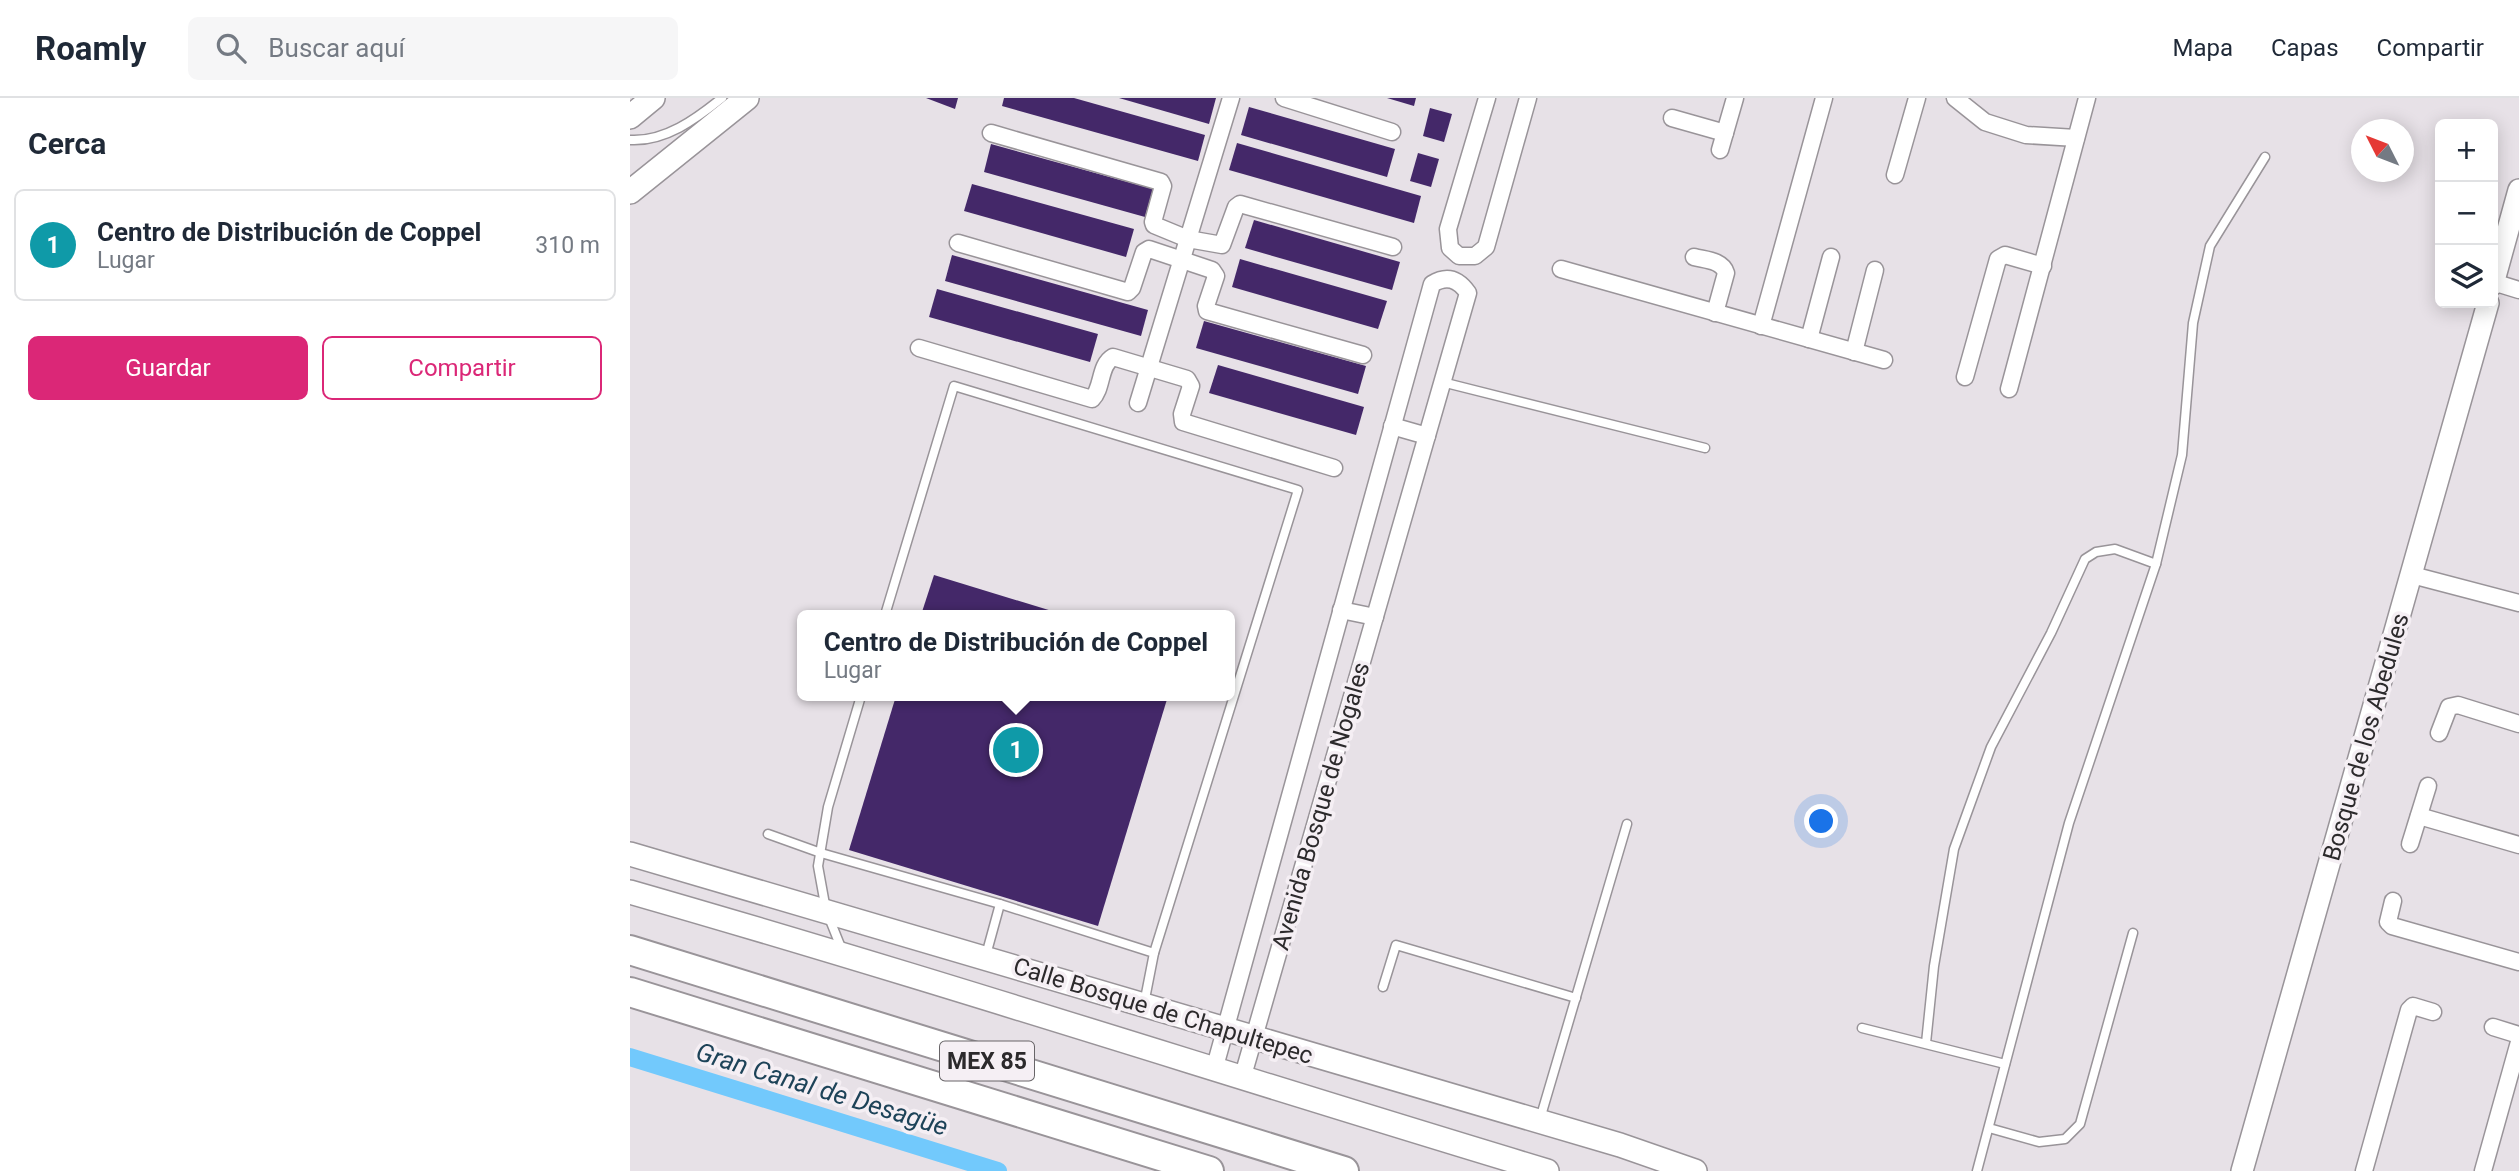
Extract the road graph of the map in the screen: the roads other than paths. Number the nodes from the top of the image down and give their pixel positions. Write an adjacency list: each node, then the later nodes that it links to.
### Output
1 (653, 98): 13 (main road)
2 (722, 98): 19 (lane)
3 (747, 98): 24 (main road)
4 (1231, 98): 25 (street)
5 (1284, 98): 15 (street)
6 (1487, 98): 7 (street)
7 (1528, 98)
8 (1735, 98): 17 (street)
9 (1824, 98): 39 (street)
10 (1917, 98): 22 (street)
11 (1955, 98): 18 (street)
12 (2087, 98): 18 (street)
13 (630, 117)
14 (1672, 118): 17 (street)
15 (1392, 131)
16 (991, 133): 25 (street)
17 (1725, 133): 20 (street)
18 (2076, 138): 32 (street)
19 (630, 140)
20 (1720, 150)
21 (2265, 158): 54 (lane)
22 (1895, 174)
23 (2519, 190): 31 (street)
24 (630, 192)
25 (1188, 239): 27 (street); 30 (street)
26 (958, 243): 30 (street)
27 (1393, 247)
28 (1694, 257): 38 (street)
29 (1831, 257): 40 (street)
30 (1181, 259): 43 (street); 45 (street)
31 (2498, 265)
32 (2043, 266): 46 (street); 48 (street)
33 (1561, 269): 38 (street)
34 (1875, 270): 42 (street)
35 (2498, 284): 36 (street)
36 (2519, 290)
37 (2487, 308): 55 (street, Bosque de los Abedules)
38 (1715, 313): 39 (street)
39 (1761, 326): 40 (street)
40 (1809, 339): 42 (street)
41 (919, 348): 45 (street)
42 (1854, 352): 44 (street)
43 (1363, 355)
44 (1884, 360)
45 (1149, 367): 49 (street); 53 (street)
46 (1965, 377)
47 (1443, 382): 50 (street, Avenida Bosque de Nogales); 51 (street, Avenida Bosque de Nogales); 52 (lane)
48 (2009, 389)
49 (1138, 403)
50 (1392, 426): 51 (street); 58 (street, Avenida Bosque de Nogales)
51 (1427, 436): 59 (street, Avenida Bosque de Nogales)
52 (1705, 448)
53 (1334, 468)
54 (2156, 564): 96 (lane); 97 (lane)
55 (2412, 575): 56 (street); 107 (street, Bosque de los Abedules)
56 (2519, 603)
57 (887, 610): 60 (lane)
58 (1341, 610): 59 (street); 83 (street, Avenida Bosque de Nogales)
59 (1375, 617): 86 (street, Avenida Bosque de Nogales)
60 (1235, 693)
61 (860, 701): 71 (lane)
62 (1232, 701): 80 (lane)
63 (2519, 724): 64 (street)
64 (2439, 733)
65 (2428, 786): 66 (street)
66 (2418, 816): 69 (street); 70 (street)
67 (1627, 824): 87 (lane)
68 (768, 834): 71 (lane)
69 (2410, 844)
70 (2519, 845)
71 (821, 853): 75 (lane); 76 (lane)
72 (630, 854): 76 (main road, Calle Bosque de Chapultepec)
73 (630, 892): 79 (main road, Calle Bosque de Chapultepec)
74 (2393, 901): 82 (street)
75 (1000, 904): 80 (lane); 81 (lane)
76 (825, 910): 79 (lane); 81 (main road, Calle Bosque de Chapultepec)
77 (2133, 933): 101 (lane)
78 (630, 950): 103 (highway, MEX 85)
79 (843, 953): 98 (main road, Calle Bosque de Chapultepec)
80 (1154, 953): 88 (lane)
81 (985, 958): 88 (main road, Calle Bosque de Chapultepec)
82 (2519, 962)
83 (1237, 986): 86 (street); 92 (street, Avenida Bosque de Nogales)
84 (1383, 986): 87 (lane)
85 (630, 992): 102 (highway, MEX 85)
86 (1267, 995): 94 (street, Avenida Bosque de Nogales)
87 (1576, 998): 100 (lane)
88 (1144, 1006): 92 (main road, Calle Bosque de Chapultepec)
89 (2433, 1012): 108 (street)
90 (2493, 1027): 93 (street)
91 (1862, 1028): 96 (lane)
92 (1224, 1030): 94 (main road, Calle Bosque de Chapultepec); 98 (street, Avenida Bosque de Nogales)
93 (2519, 1035)
94 (1254, 1039): 99 (street, Avenida Bosque de Nogales); 100 (main road, Calle Bosque de Chapultepec)
95 (2519, 1042): 109 (street)
96 (1926, 1043): 97 (lane)
97 (2006, 1064): 101 (lane)
98 (1213, 1069): 99 (main road, Calle Bosque de Chapultepec)
99 (1242, 1079): 104 (main road, Calle Bosque de Chapultepec)
100 (1539, 1122): 105 (main road, Calle Bosque de Chapultepec)
101 (1989, 1128): 106 (lane)
102 (1209, 1171)
103 (1344, 1171)
104 (1547, 1171)
105 (1695, 1171)
106 (1977, 1171)
107 (2242, 1171)
108 (2364, 1171)
109 (2483, 1171)

